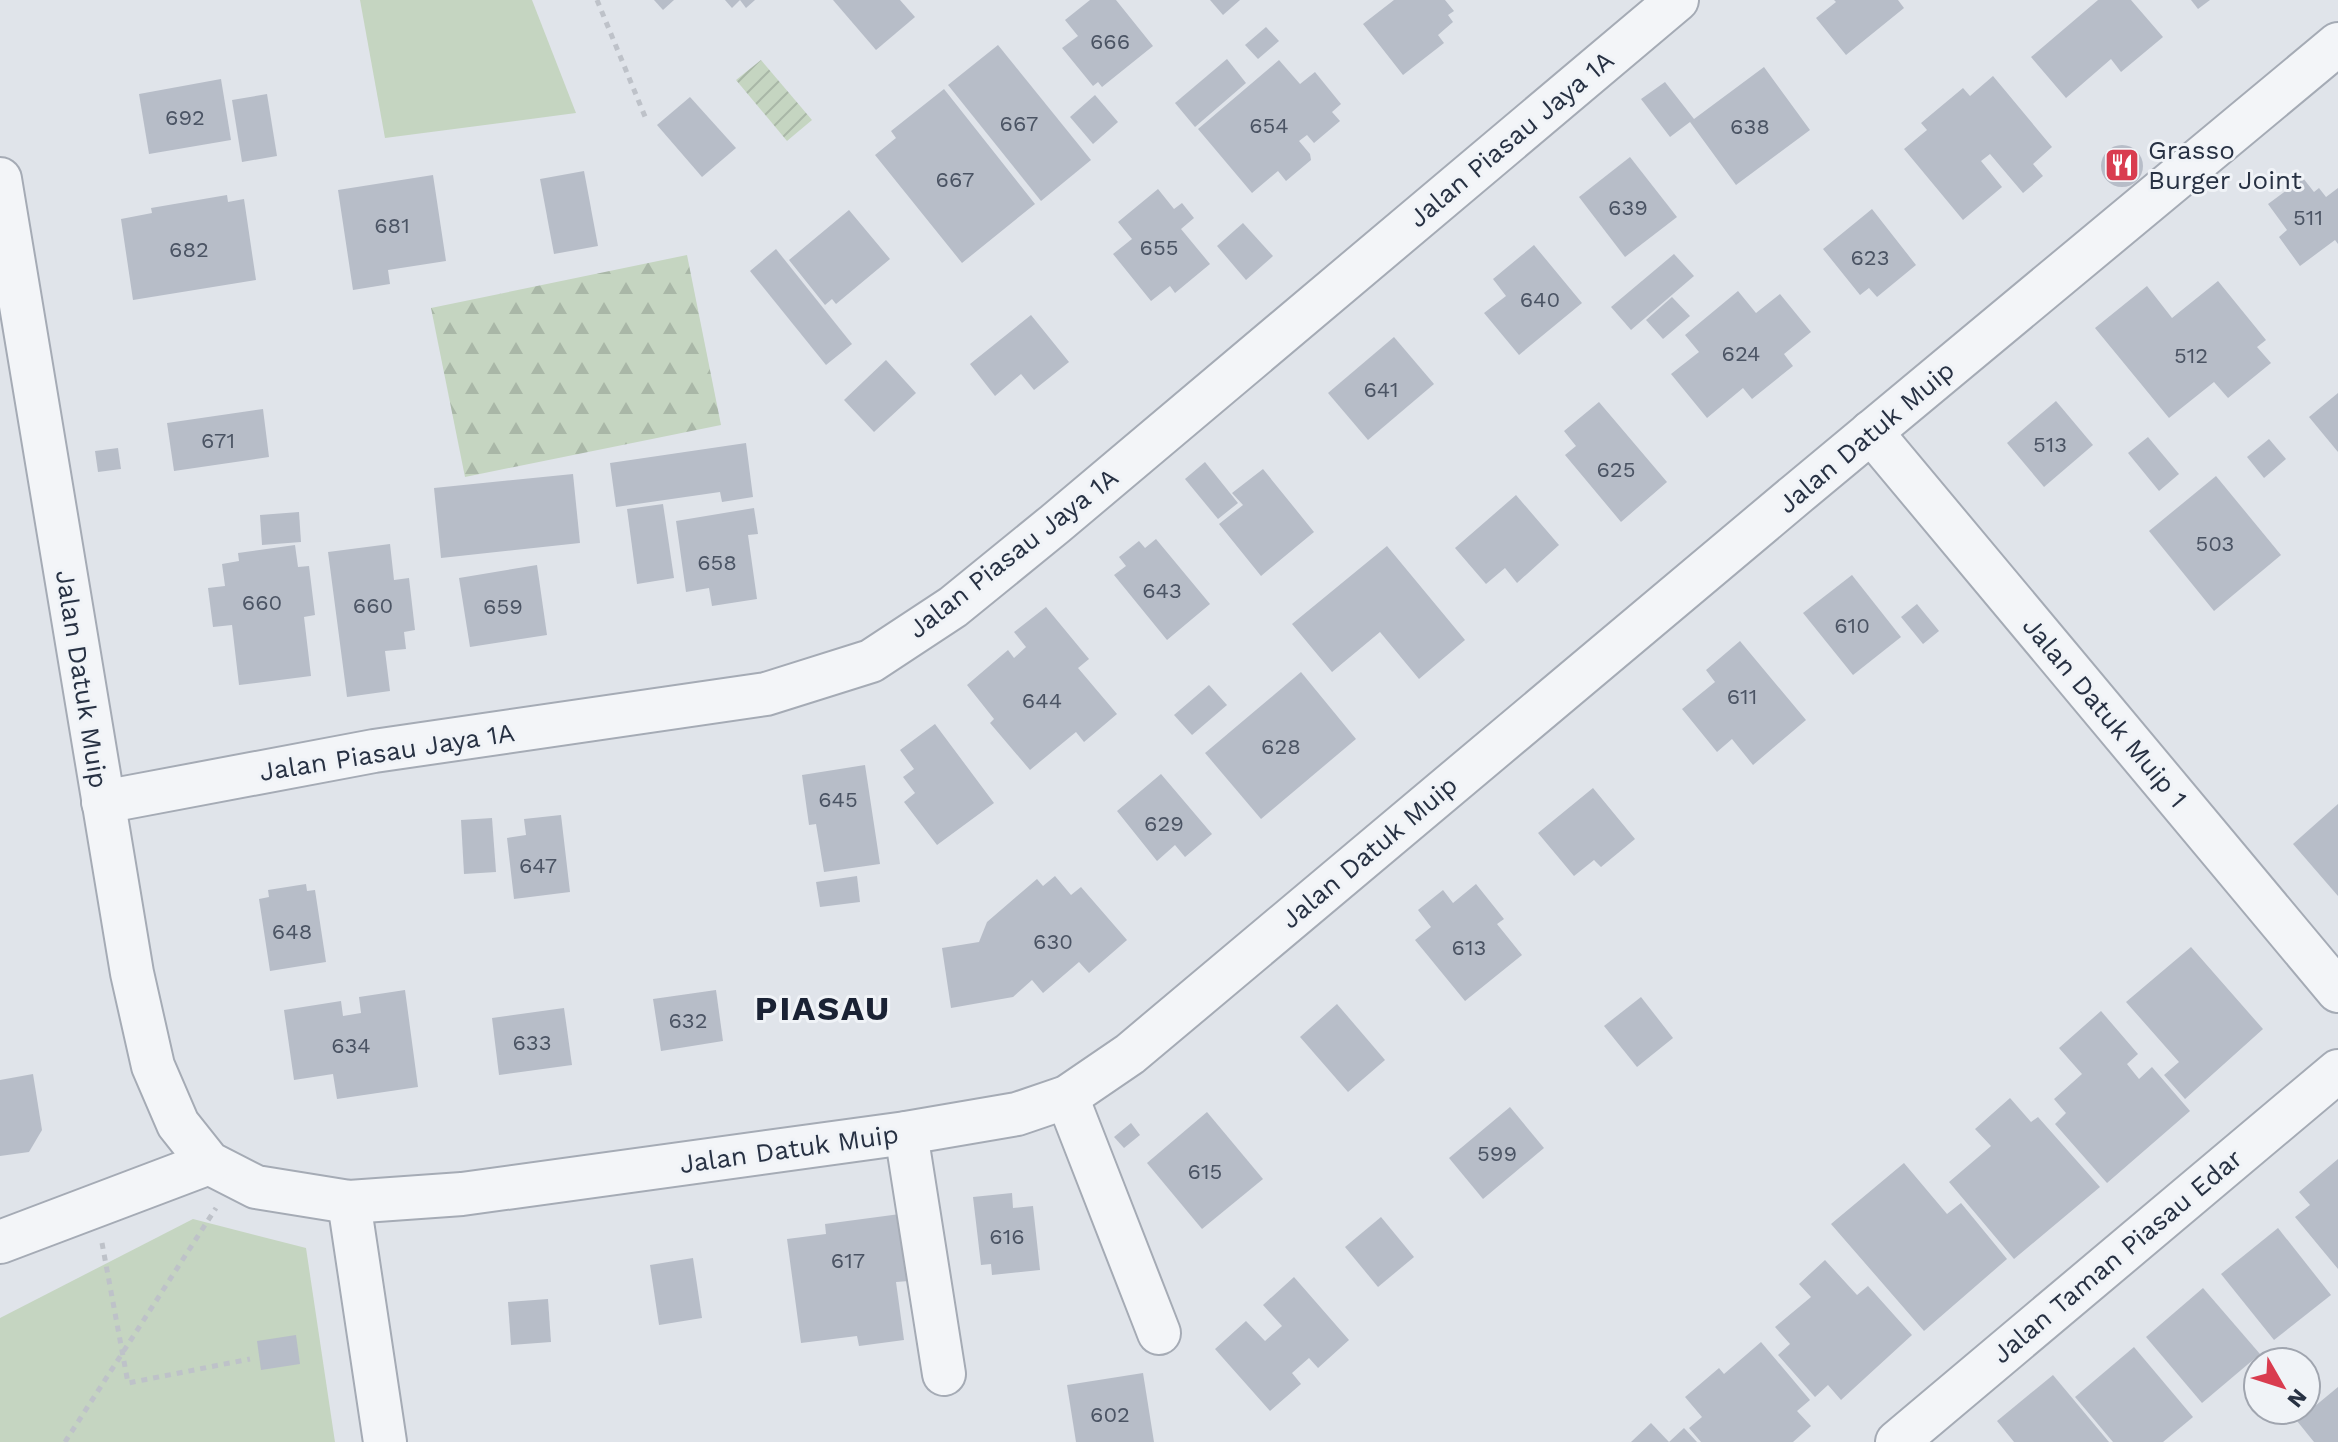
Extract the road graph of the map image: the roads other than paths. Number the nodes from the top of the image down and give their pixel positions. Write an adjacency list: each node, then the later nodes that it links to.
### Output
1 (1677, 0): 5 (street, Jalan Piasau Jaya 1A)
2 (2338, 44): 4 (street, Jalan Datuk Muip)
3 (0, 179): 5 (street, Jalan Datuk Muip)
4 (1871, 432): 6 (street, Jalan Datuk Muip 1); 8 (street, Jalan Datuk Muip)
5 (103, 802): 10 (street, Jalan Datuk Muip)
6 (2338, 991)
7 (2338, 1071): 16 (street, Jalan Taman Piasau Edar)
8 (1067, 1097): 9 (street, Jalan Datuk Muip); 13 (street)
9 (906, 1133): 11 (street, Jalan Datuk Muip); 14 (street)
10 (223, 1170): 11 (street, Jalan Datuk Muip); 12 (street)
11 (349, 1202): 15 (street)
12 (0, 1242)
13 (1159, 1333)
14 (944, 1374)
15 (385, 1442)
16 (1897, 1442)

